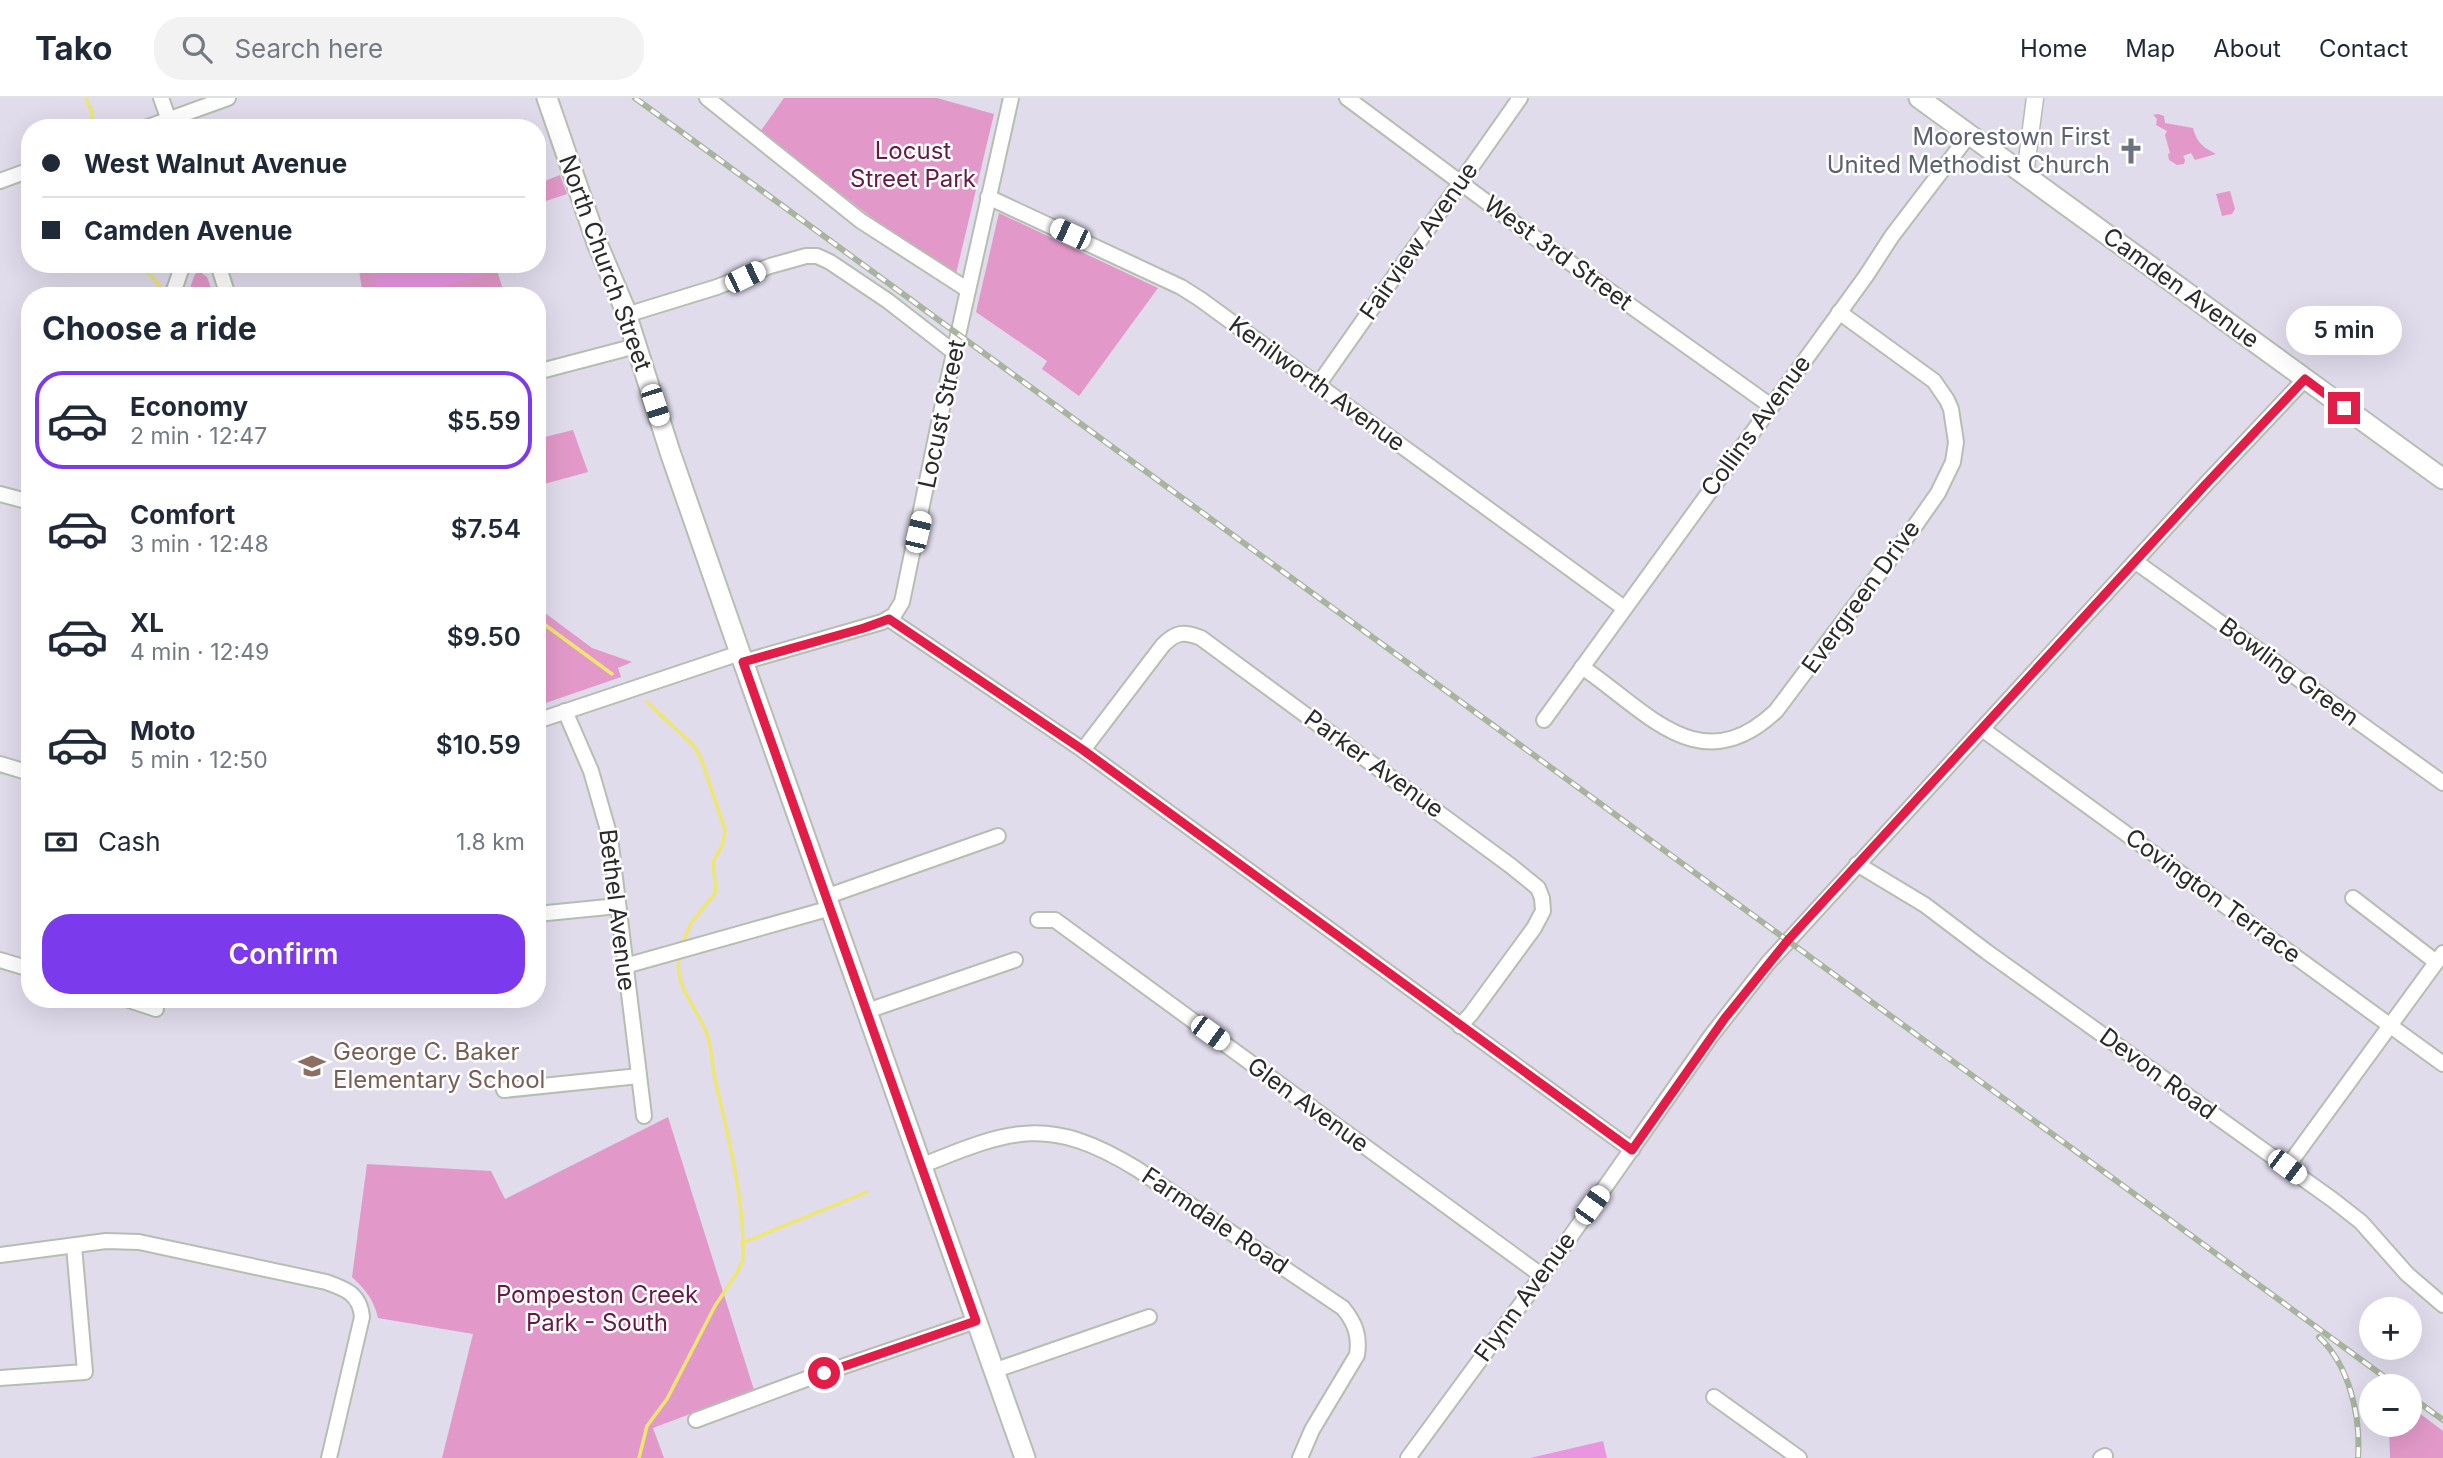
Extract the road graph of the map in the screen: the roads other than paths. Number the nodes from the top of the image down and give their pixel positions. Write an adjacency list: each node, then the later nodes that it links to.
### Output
1 (161, 98): 10 (street)
2 (228, 98): 11 (street)
3 (547, 98): 20 (main road, North Church Street)
4 (707, 98): 18 (street)
5 (1011, 98): 17 (street, Locust Street)
6 (1347, 98): 16 (street, West 3rd Street)
7 (1520, 98): 16 (street, Fairview Avenue)
8 (1919, 98): 12 (main road, Camden Avenue)
9 (2035, 98): 14 (street)
10 (169, 119)
11 (179, 119)
12 (1969, 135): 14 (main road, Camden Avenue); 19 (street, Collins Avenue)
13 (21, 173): 15 (street)
14 (2025, 175): 24 (main road, Camden Avenue)
15 (0, 181)
16 (1460, 182): 25 (street, Fairview Avenue); 26 (street, West 3rd Street)
17 (988, 197): 18 (street, Locust Street); 25 (street, Kenilworth Avenue)
18 (968, 290): 22 (street, Locust Street)
19 (1839, 312): 26 (street, Collins Avenue); 34 (street, Evergreen Drive)
20 (626, 315): 21 (main road, North Church Street); 22 (street)
21 (636, 346): 23 (street); 33 (main road, North Church Street)
22 (955, 353): 32 (street, Locust Street)
23 (546, 370)
24 (2305, 379): 27 (main road, Camden Avenue); 30 (street, Flynn Avenue)
25 (1318, 385): 31 (street, Kenilworth Avenue)
26 (1770, 406): 31 (street, Collins Avenue)
27 (2443, 479)
28 (0, 494): 29 (street)
29 (21, 500)
30 (2136, 562): 38 (street, Flynn Avenue); 42 (street, Bowling Green)
31 (1624, 608): 34 (street, Collins Avenue)
32 (889, 619): 33 (street); 39 (street)
33 (742, 658): 35 (street); 46 (main road, North Church Street)
34 (1582, 667): 37 (street, Collins Avenue)
35 (565, 711): 36 (street); 47 (street, Bethel Avenue)
36 (546, 717)
37 (1544, 720)
38 (1982, 729): 44 (street, Flynn Avenue); 59 (street, Covington Terrace)
39 (1083, 750): 58 (street); 58 (street, Parker Avenue)
40 (0, 764): 41 (street)
41 (21, 771)
42 (2443, 783)
43 (998, 836): 46 (street)
44 (1857, 864): 64 (street, Flynn Avenue); 66 (street, Devon Road)
45 (2353, 898): 50 (street)
46 (830, 902): 54 (street); 57 (main road, North Church Street)
47 (618, 906): 48 (street); 54 (street, Bethel Avenue)
48 (546, 913)
49 (1038, 920): 69 (street, Glen Avenue)
50 (2440, 958): 59 (street)
51 (0, 960): 53 (street)
52 (1015, 960): 57 (street)
53 (21, 966)
54 (625, 966): 61 (street, Bethel Avenue)
55 (153, 1008): 56 (street)
56 (156, 1009)
57 (867, 1012): 65 (main road, North Church Street)
58 (1460, 1026): 64 (street)
59 (2390, 1026): 60 (street, Covington Terrace); 66 (street)
60 (2443, 1064)
61 (639, 1076): 62 (street); 63 (street, Bethel Avenue)
62 (504, 1090)
63 (643, 1116)
64 (1632, 1150): 69 (street, Flynn Avenue)
65 (921, 1166): 72 (main road, North Church Street); 79 (street, Farmdale Road)
66 (2287, 1167): 70 (street, Devon Road)
67 (74, 1246): 68 (street); 74 (street); 77 (street)
68 (0, 1255)
69 (1541, 1275): 80 (street, Flynn Avenue)
70 (2443, 1305)
71 (1149, 1317): 73 (street)
72 (976, 1321): 73 (main road, North Church Street); 76 (street)
73 (993, 1371): 78 (main road, North Church Street)
74 (0, 1378)
75 (1714, 1397): 81 (street)
76 (696, 1420)
77 (329, 1458)
78 (1025, 1458)
79 (1300, 1458)
80 (1408, 1458)
81 (1799, 1458)

